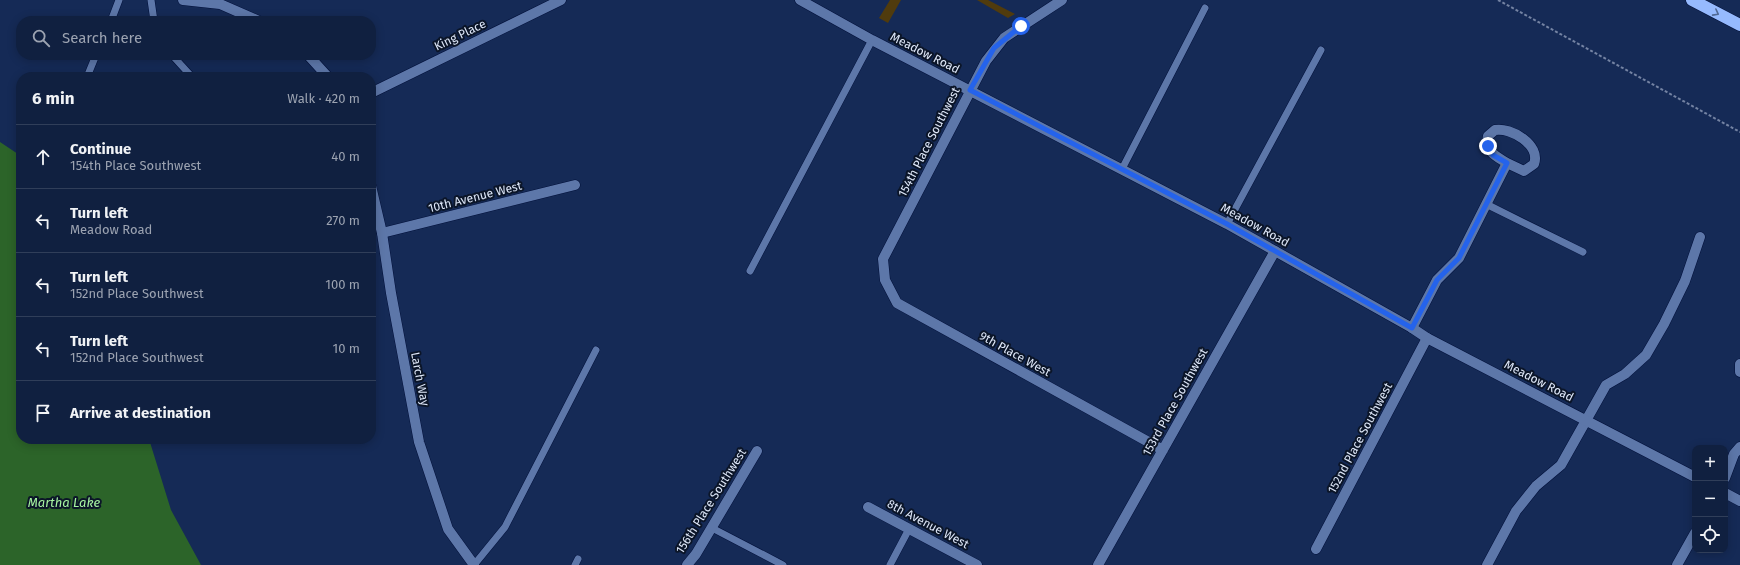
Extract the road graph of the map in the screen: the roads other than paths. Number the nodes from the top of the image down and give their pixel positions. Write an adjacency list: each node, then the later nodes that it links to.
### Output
1 (119, 0): 9 (lane)
2 (151, 0): 10 (lane)
3 (183, 0): 11 (street)
4 (561, 0): 22 (street, King Place)
5 (800, 0): 13 (street, Meadow Road)
6 (1062, 0): 21 (street, 154th Place Southwest)
7 (1692, 0): 12 (highway, one-way to 12)
8 (1205, 8): 24 (lane)
9 (113, 16)
10 (153, 16)
11 (248, 16)
12 (1740, 25)
13 (872, 40): 21 (street, Meadow Road); 34 (lane)
14 (1321, 50): 28 (lane)
15 (94, 60): 18 (lane)
16 (177, 60): 19 (lane)
17 (313, 60): 20 (street)
18 (89, 72)
19 (187, 72)
20 (323, 72)
21 (970, 90): 24 (street, Meadow Road); 33 (street, 154th Place Southwest)
22 (376, 91)
23 (1507, 163): 23 (street); 26 (street)
24 (1122, 169): 28 (street, Meadow Road)
25 (575, 185): 29 (street, 10th Avenue West)
26 (1486, 204): 32 (lane); 35 (street)
27 (376, 207): 29 (street, Larch Way)
28 (1227, 224): 31 (street, Meadow Road)
29 (382, 233): 53 (street, Larch Way)
30 (1700, 237): 40 (street)
31 (1275, 251): 35 (street, Meadow Road); 42 (street, 153rd Place Southwest)
32 (1583, 252)
33 (883, 259): 42 (street, 9th Place West)
34 (750, 272)
35 (1412, 328): 36 (street, Meadow Road)
36 (1426, 338): 40 (street, Meadow Road); 52 (street, 152nd Place Southwest)
37 (596, 350): 53 (lane)
38 (1740, 364): 39 (street)
39 (1740, 372)
40 (1585, 419): 45 (street, Meadow Road); 59 (street)
41 (1740, 447): 44 (street)
42 (1163, 450): 58 (street, 153rd Place Southwest)
43 (757, 451): 49 (street, 156th Place Southwest)
44 (1728, 470)
45 (1692, 476)
46 (1728, 495): 47 (street)
47 (1740, 501)
48 (868, 507): 50 (street, 8th Avenue West)
49 (712, 528): 54 (street, 156th Place Southwest); 55 (lane)
50 (909, 529): 56 (lane); 57 (street, 8th Avenue West)
51 (1692, 538): 60 (street)
52 (1316, 549)
53 (474, 565)
54 (687, 565)
55 (783, 565)
56 (890, 565)
57 (977, 565)
58 (1098, 565)
59 (1487, 565)
60 (1677, 565)

